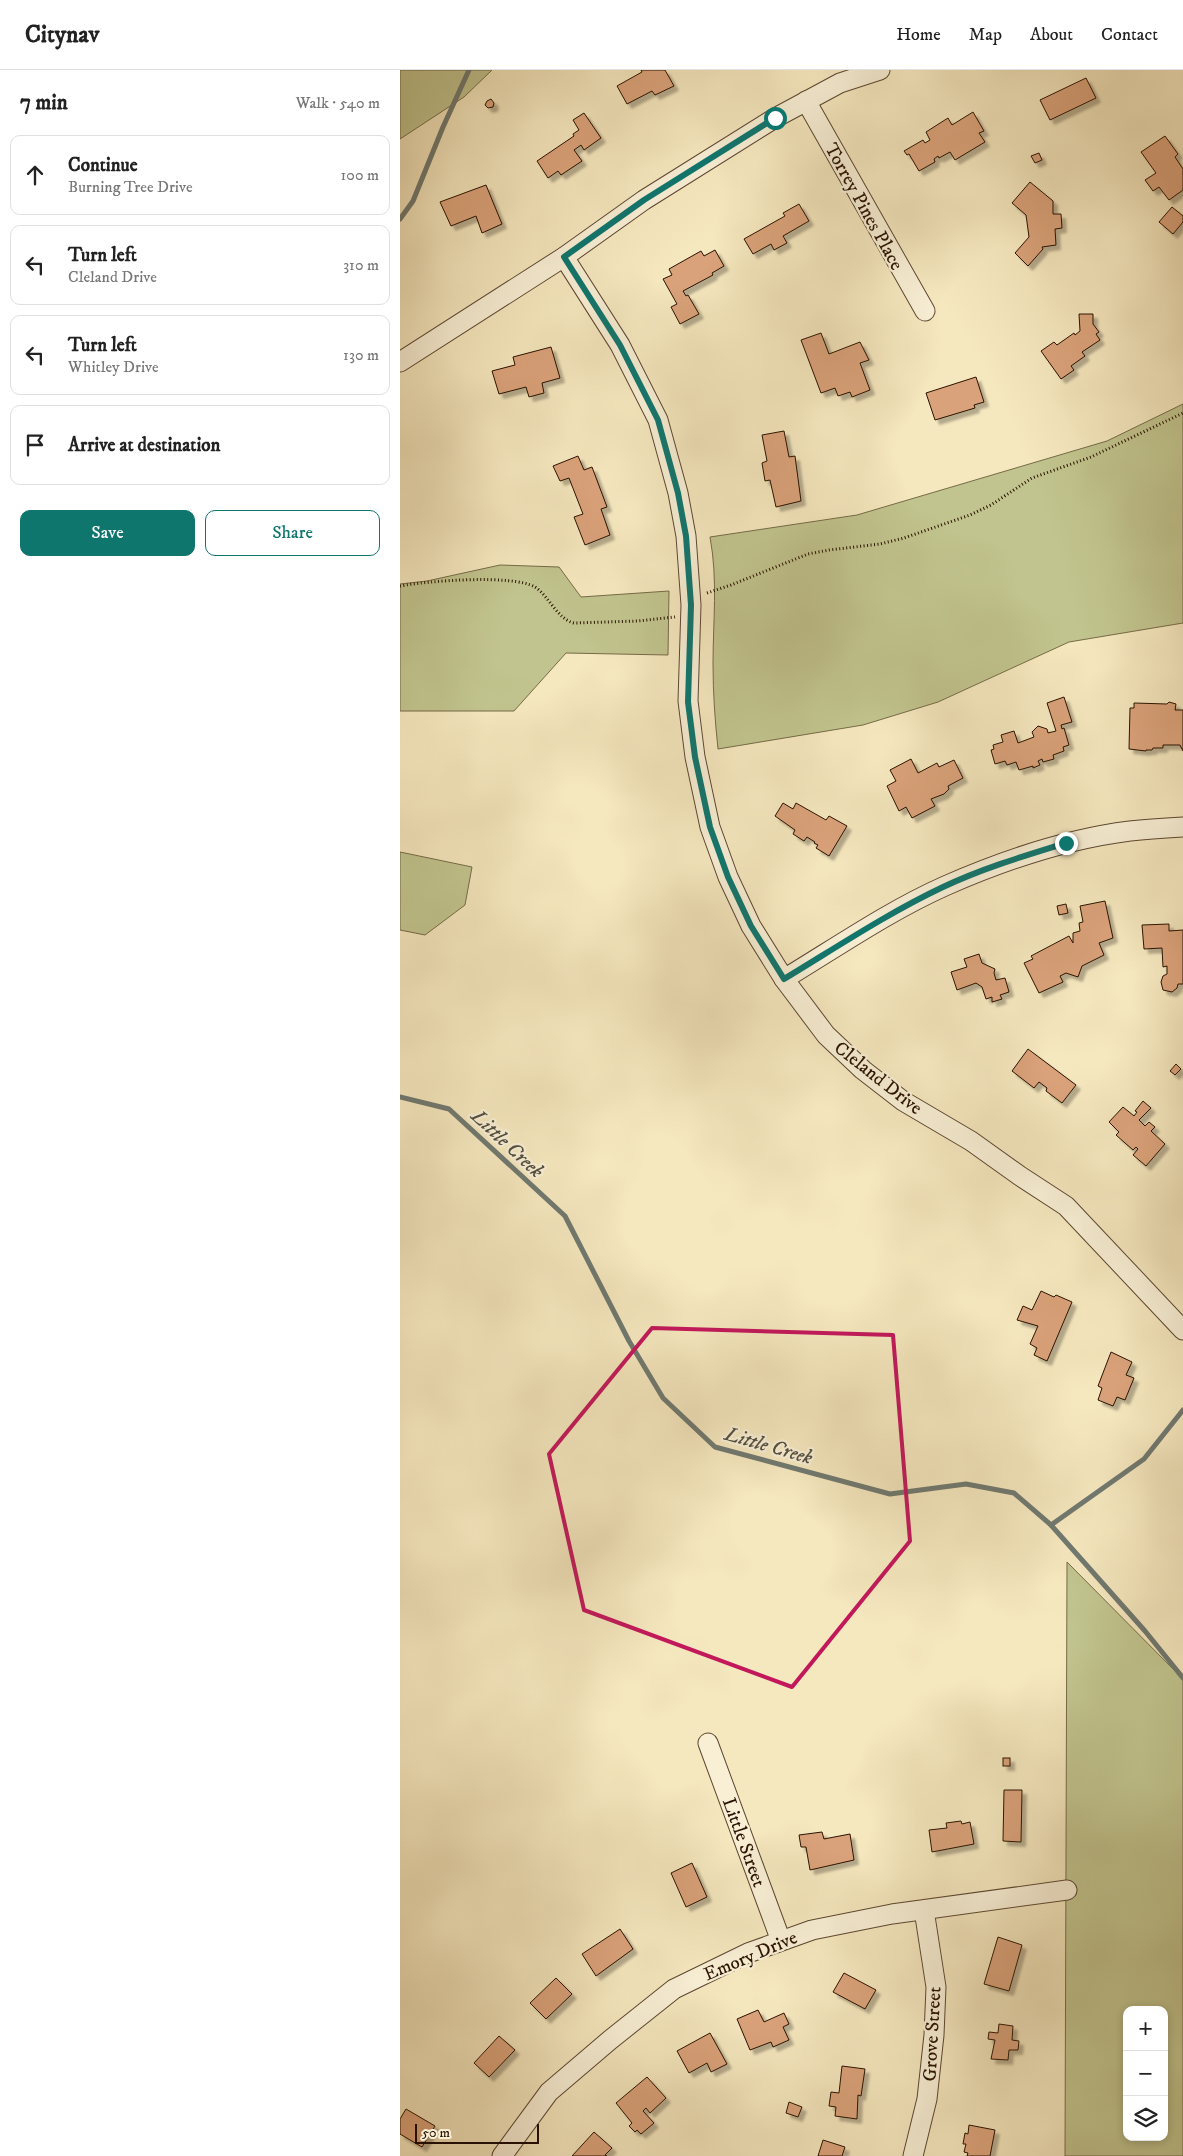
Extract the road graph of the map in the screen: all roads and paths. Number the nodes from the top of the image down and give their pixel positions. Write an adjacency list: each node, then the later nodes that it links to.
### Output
1 (880, 70): 2 (street)
2 (806, 101): 3 (street); 4 (street, Torrey Pines Place)
3 (564, 257): 5 (street); 11 (street, Cleland Drive)
4 (925, 311)
5 (400, 362)
6 (1183, 413): 8 (path)
7 (400, 586): 9 (path)
8 (703, 594)
9 (680, 617)
10 (1183, 827): 11 (street)
11 (784, 979): 12 (street, Cleland Drive)
12 (1183, 1330)
13 (708, 1743): 16 (street, Little Street)
14 (1067, 1890): 15 (street, Emory Drive)
15 (924, 1910): 16 (street, Emory Drive); 18 (street, Grove Street)
16 (782, 1941): 17 (street, Emory Drive)
17 (502, 2156)
18 (913, 2156)

